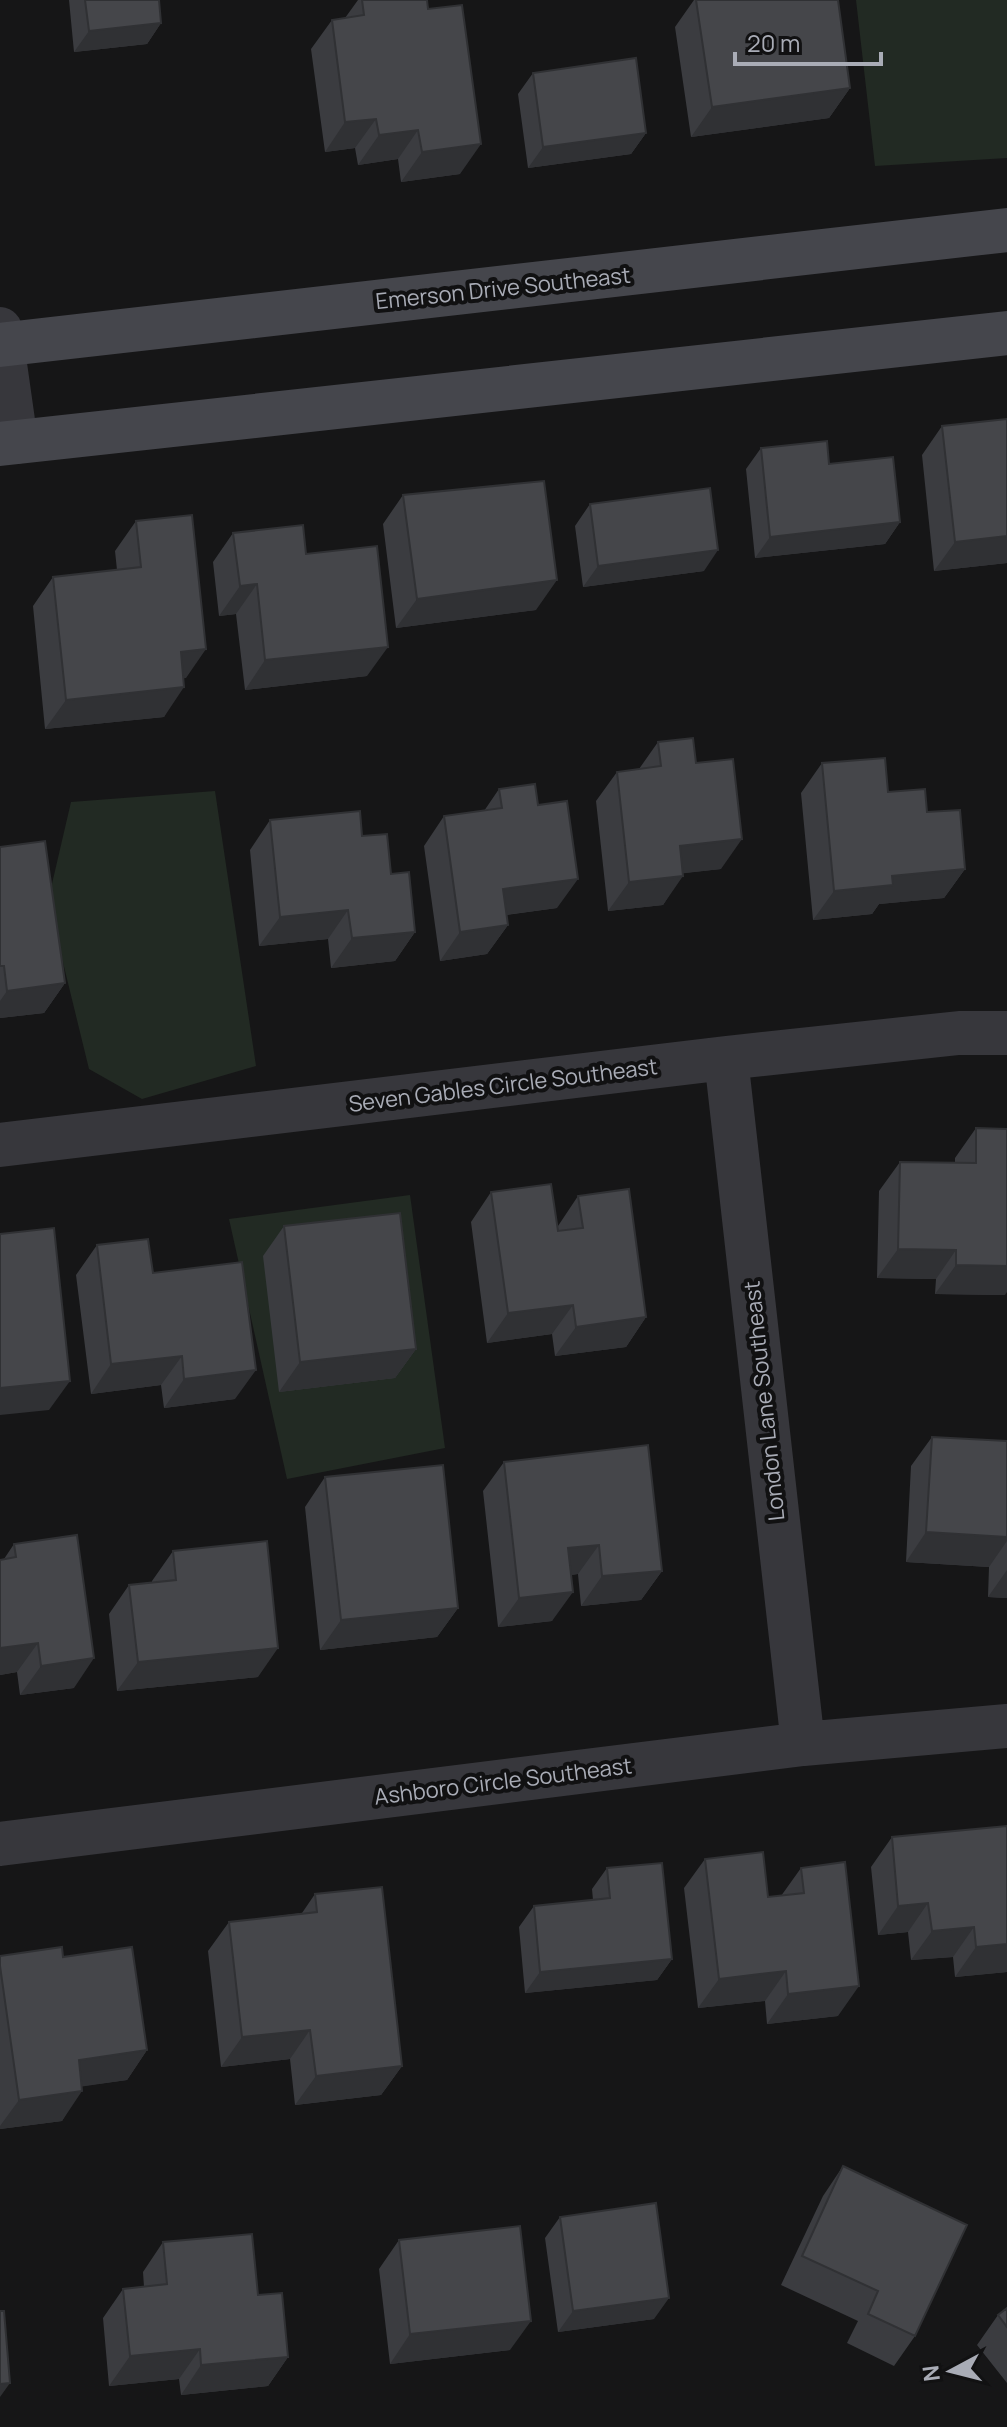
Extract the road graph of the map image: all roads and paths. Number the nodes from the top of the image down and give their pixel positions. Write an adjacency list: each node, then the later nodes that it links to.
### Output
1 (1007, 230): 3 (street, Emerson Drive Southeast)
2 (1007, 333): 4 (street)
3 (1, 340): 4 (street)
4 (8, 443)
5 (1007, 1033): 6 (street, Seven Gables Circle Southeast)
6 (726, 1058): 7 (street, Seven Gables Circle Southeast); 9 (street, London Lane Southeast)
7 (0, 1145)
8 (1007, 1726): 9 (street, Ashboro Circle Southeast)
9 (803, 1744): 10 (street, Ashboro Circle Southeast)
10 (0, 1844)

